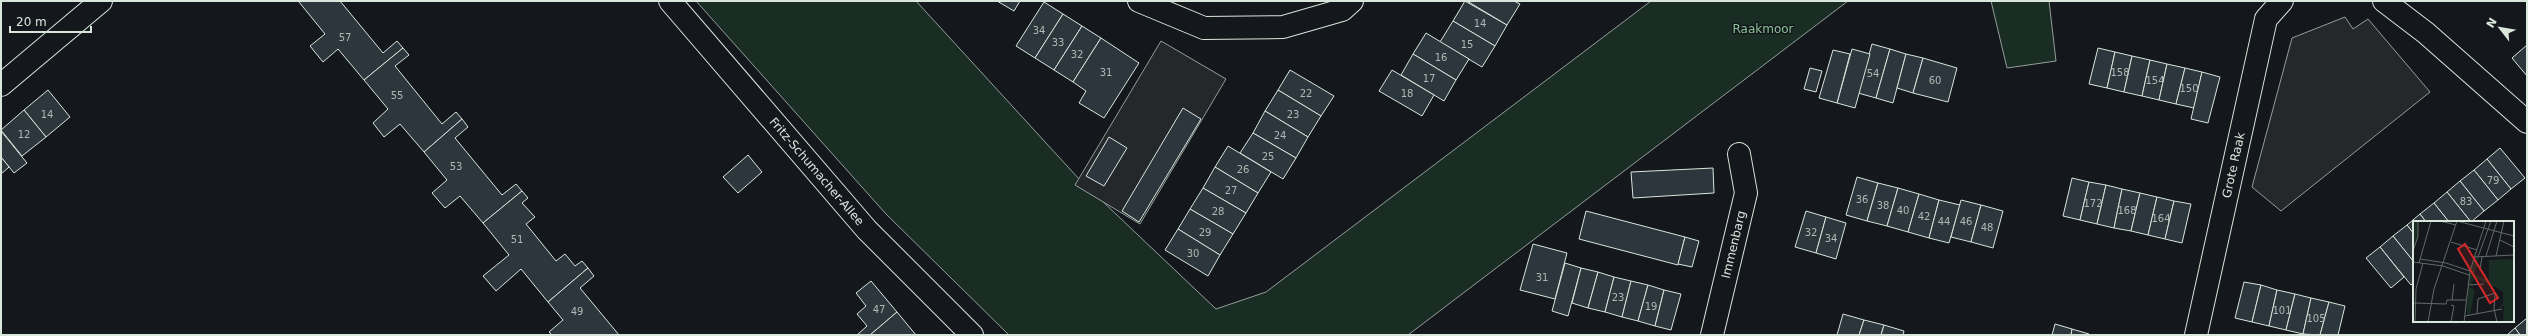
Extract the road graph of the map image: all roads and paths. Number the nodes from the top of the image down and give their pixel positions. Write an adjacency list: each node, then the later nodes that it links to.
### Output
1 (101, 1): 7 (street)
2 (670, 1): 10 (street, Fritz-Schumacher-Allee)
3 (1139, 1): 4 (street)
4 (1352, 1)
5 (2282, 1): 12 (street, Grote Raak)
6 (2384, 1): 8 (street)
7 (1, 85)
8 (2527, 122)
9 (1739, 154): 11 (street, Immenbarg)
10 (972, 335)
11 (1712, 335)
12 (2196, 335)

